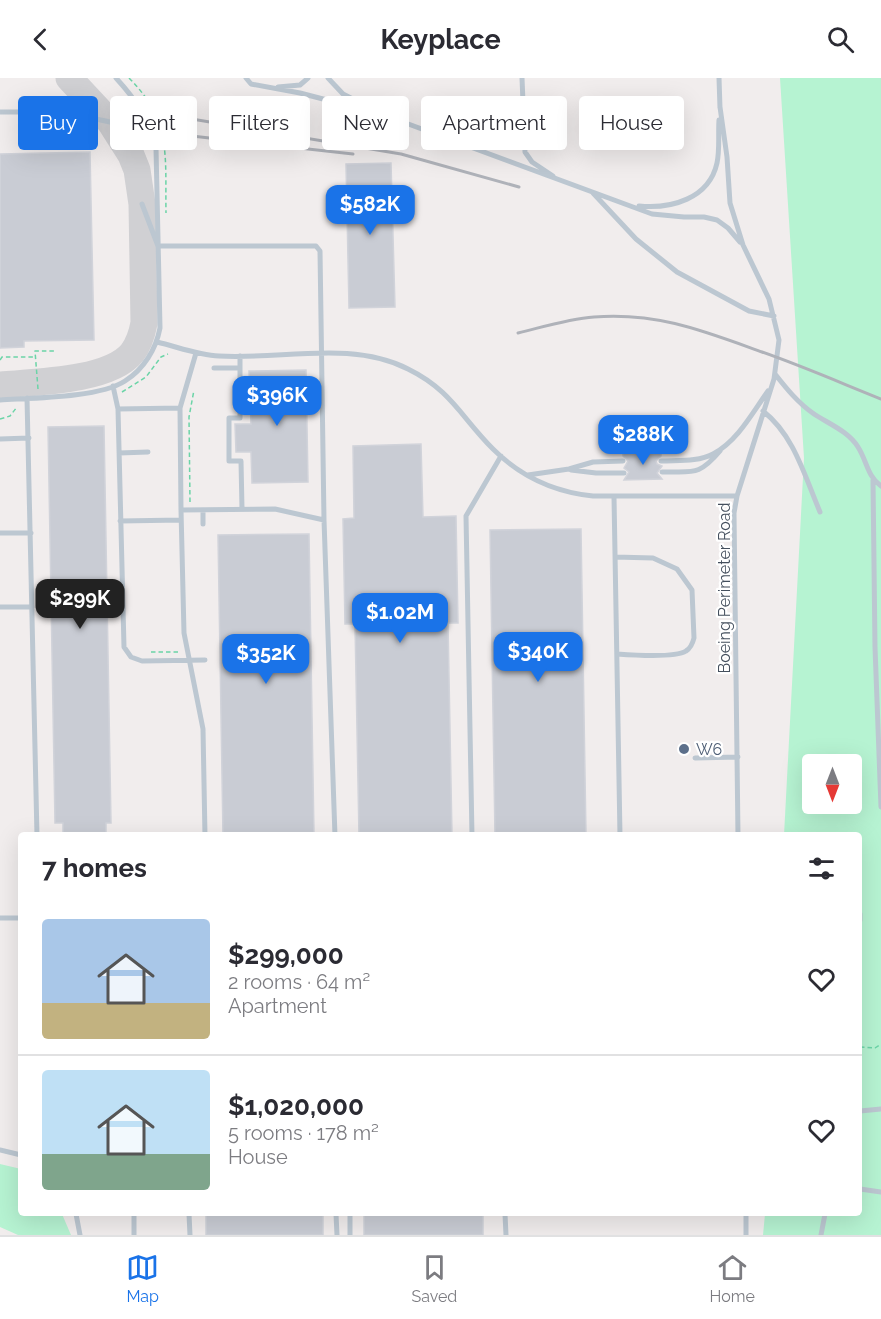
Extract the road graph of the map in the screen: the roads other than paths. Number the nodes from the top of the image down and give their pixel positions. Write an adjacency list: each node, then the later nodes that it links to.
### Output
1 (116, 78): 21 (lane)
2 (246, 78): 7 (lane)
3 (308, 78): 7 (lane)
4 (328, 78): 8 (lane, Boeing Perimeter Road)
5 (522, 78): 9 (lane)
6 (719, 78): 11 (lane, Boeing Perimeter Road)
7 (265, 87): 10 (lane)
8 (348, 96)
9 (522, 96)
10 (322, 99)
11 (720, 107): 19 (lane, Boeing Perimeter Road); 20 (lane, Boeing Perimeter Road)
12 (0, 112): 13 (lane)
13 (110, 122)
14 (409, 124): 16 (lane, Boeing Perimeter Road)
15 (525, 150): 16 (lane)
16 (564, 183): 17 (lane, Boeing Perimeter Road)
17 (592, 192): 19 (lane, Boeing Perimeter Road); 22 (lane)
18 (141, 204): 21 (lane)
19 (634, 206): 20 (lane, Boeing Perimeter Road)
20 (743, 245): 22 (lane, Boeing Perimeter Road)
21 (158, 246): 23 (lane); 25 (lane)
22 (774, 316): 29 (lane, Boeing Perimeter Road)
23 (157, 342): 24 (lane); 30 (lane)
24 (196, 353): 26 (lane); 34 (lane)
25 (321, 354): 26 (lane); 42 (lane); 58 (lane)
26 (240, 356): 28 (lane)
27 (214, 368): 28 (lane)
28 (240, 368): 53 (lane)
29 (775, 374): 31 (lane, Boeing Perimeter Road); 49 (lane)
30 (113, 386): 32 (lane); 35 (lane)
31 (771, 387): 36 (lane, Boeing Perimeter Road); 39 (lane)
32 (27, 399): 33 (lane); 37 (lane)
33 (0, 400)
34 (180, 408): 35 (lane); 54 (lane)
35 (118, 409): 41 (lane)
36 (764, 411): 51 (lane, Boeing Perimeter Road); 56 (lane)
37 (28, 438): 38 (lane); 62 (lane)
38 (0, 439)
39 (728, 444): 43 (lane); 47 (lane)
40 (148, 452): 41 (lane)
41 (119, 453): 59 (lane)
42 (501, 456): 48 (lane); 75 (lane)
43 (662, 460)
44 (623, 461): 45 (lane)
45 (569, 470): 46 (lane); 48 (lane)
46 (624, 472)
47 (662, 472)
48 (527, 475): 52 (lane)
49 (873, 480): 50 (lane); 71 (lane)
50 (881, 486)
51 (737, 496): 52 (lane); 69 (lane, Boeing Perimeter Road)
52 (614, 497): 63 (lane)
53 (242, 509): 55 (lane); 58 (lane)
54 (181, 510): 55 (lane); 57 (lane)
55 (203, 510): 60 (lane)
56 (820, 512)
57 (181, 520): 59 (lane); 67 (lane)
58 (324, 520): 74 (lane)
59 (120, 521): 67 (lane)
60 (203, 524)
61 (0, 533): 62 (lane)
62 (30, 533): 65 (lane)
63 (615, 557): 66 (lane); 66 (lane)
64 (0, 607): 65 (lane)
65 (32, 607): 72 (lane)
66 (617, 654): 76 (lane)
67 (189, 660): 68 (lane); 73 (lane)
68 (205, 660)
69 (738, 757): 70 (lane); 77 (lane, Boeing Perimeter Road)
70 (694, 758)
71 (881, 807)
72 (37, 832)
73 (205, 832)
74 (335, 832)
75 (472, 832)
76 (620, 832)
77 (738, 832)
78 (0, 918): 79 (lane)
79 (18, 918)
80 (881, 1109): 81 (lane)
81 (862, 1111)
82 (0, 1150): 83 (lane)
83 (18, 1154)
84 (862, 1189): 85 (lane)
85 (881, 1192)
86 (76, 1216): 94 (lane)
87 (134, 1216): 95 (lane)
88 (189, 1216): 96 (lane)
89 (336, 1216): 97 (lane)
90 (350, 1216): 98 (lane)
91 (505, 1216): 99 (lane)
92 (746, 1216): 100 (lane)
93 (825, 1216): 101 (lane)
94 (80, 1235)
95 (134, 1235)
96 (190, 1235)
97 (337, 1235)
98 (350, 1235)
99 (506, 1235)
100 (746, 1235)
101 (821, 1235)

